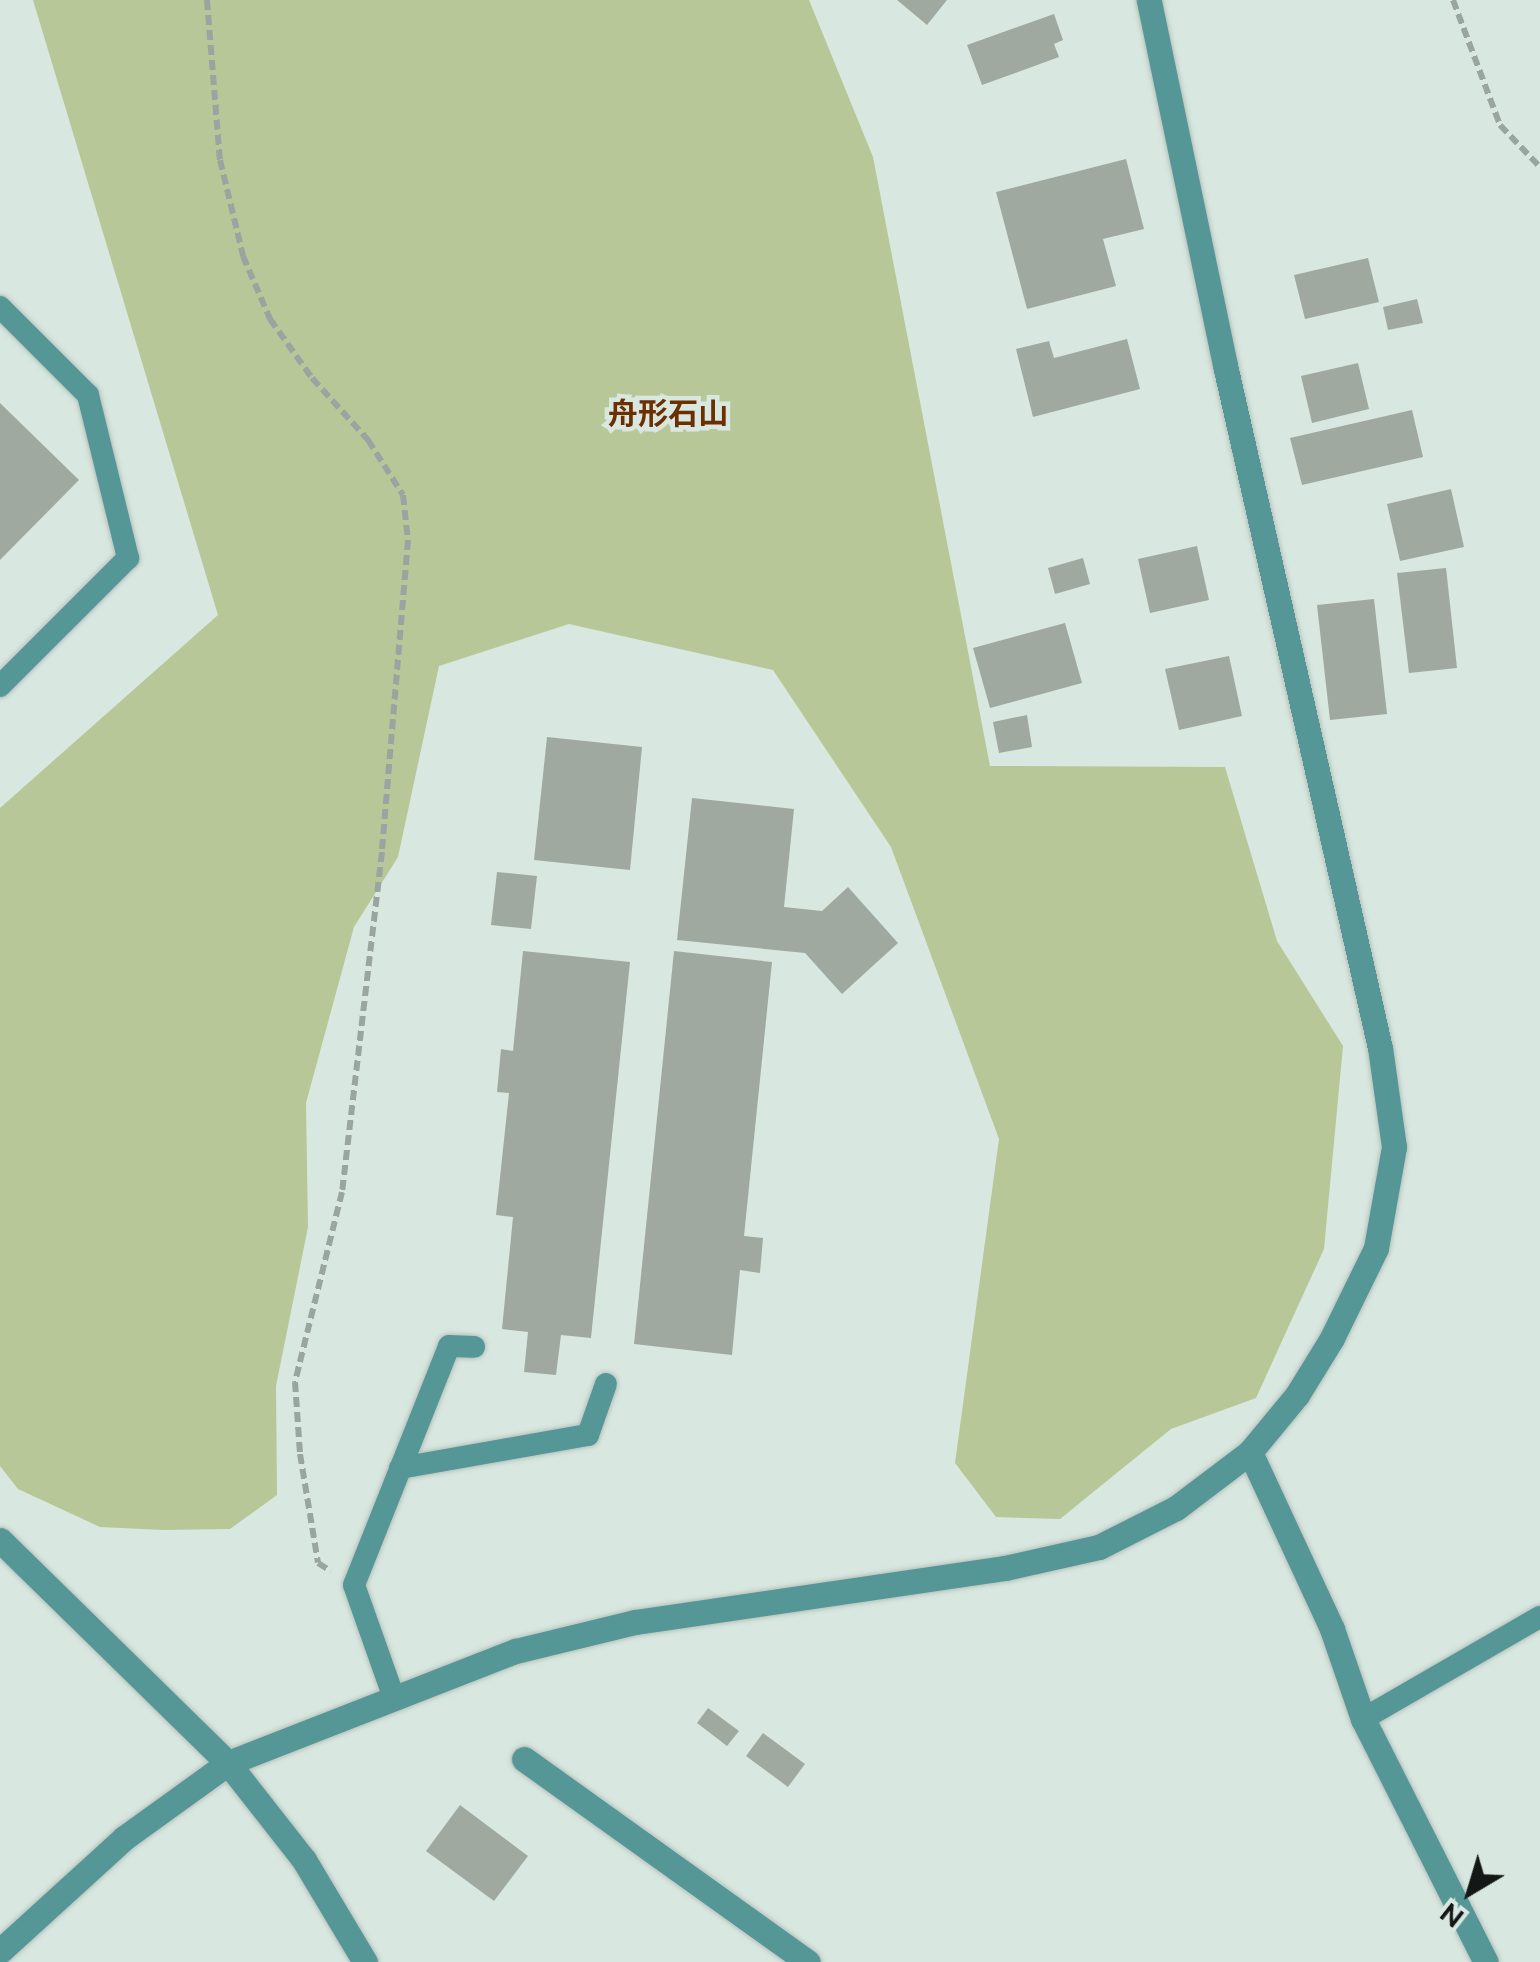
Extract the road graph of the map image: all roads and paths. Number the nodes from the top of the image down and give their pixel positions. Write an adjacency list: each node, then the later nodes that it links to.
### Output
1 (207, 0): 12 (path)
2 (1149, 0): 9 (street)
3 (1453, 0): 4 (path)
4 (1540, 168)
5 (0, 307): 6 (lane)
6 (0, 686)
7 (474, 1346): 10 (lane)
8 (606, 1384): 10 (lane)
9 (1250, 1452): 14 (street); 15 (street)
10 (400, 1468): 12 (lane)
11 (0, 1540): 17 (street)
12 (354, 1585): 14 (lane)
13 (1540, 1616): 15 (lane)
14 (394, 1698): 17 (street)
15 (1363, 1718): 21 (street)
16 (524, 1759): 20 (street)
17 (228, 1763): 18 (street); 19 (street)
18 (0, 1951)
19 (365, 1962)
20 (808, 1962)
21 (1486, 1962)

